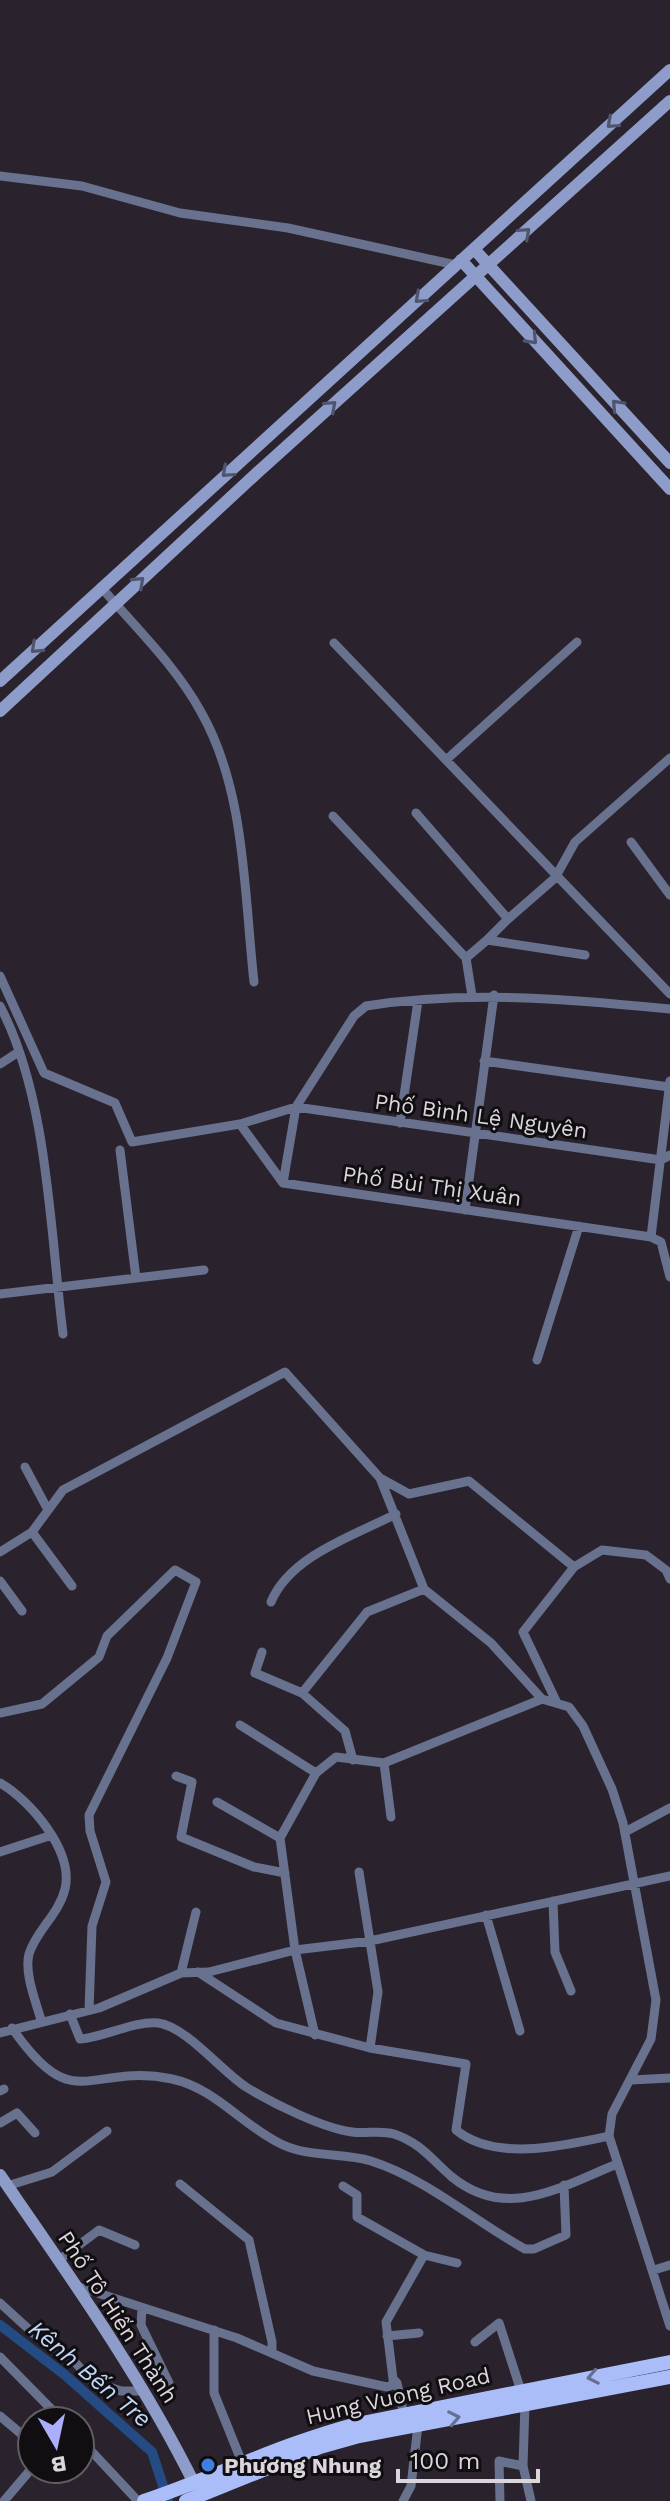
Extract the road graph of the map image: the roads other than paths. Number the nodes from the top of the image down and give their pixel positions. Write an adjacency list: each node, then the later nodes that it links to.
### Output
1 (670, 70): 4 (street, one-way to 4)
2 (670, 101): 6 (street, one-way to 2)
3 (0, 176): 5 (street)
4 (474, 249): 5 (street); 6 (street)
5 (459, 262): 7 (street); 10 (street, one-way to 10)
6 (489, 265): 7 (street); 8 (street, one-way to 6)
7 (476, 277): 9 (street, one-way to 9); 11 (street, one-way to 7)
8 (670, 463)
9 (670, 489)
10 (101, 587): 11 (street); 14 (street, one-way to 14)
11 (115, 604): 15 (street); 28 (street)
12 (577, 642): 17 (street)
13 (334, 643): 17 (street)
14 (0, 681)
15 (0, 711)
16 (670, 758): 21 (street)
17 (446, 760): 21 (street)
18 (416, 813): 23 (street)
19 (333, 816): 26 (street)
20 (631, 842): 22 (street)
21 (555, 878): 23 (street); 29 (street)
22 (670, 895)
23 (508, 919): 24 (street)
24 (487, 940): 25 (street); 26 (street)
25 (585, 955)
26 (466, 958): 31 (street)
27 (0, 976): 42 (street)
28 (254, 982)
29 (670, 994)
30 (494, 995): 31 (street); 34 (street); 36 (street)
31 (472, 996): 32 (street)
32 (418, 1001): 40 (street); 41 (street)
33 (0, 1006): 35 (street)
34 (670, 1009)
35 (17, 1053): 37 (street); 54 (street)
36 (484, 1061): 39 (street); 43 (street)
37 (0, 1064)
38 (670, 1081): 39 (street)
39 (669, 1087): 45 (street)
40 (296, 1107): 41 (street, Phố Bình Lệ Nguyên); 42 (street); 46 (street)
41 (400, 1123): 43 (street, Phố Bình Lệ Nguyên)
42 (240, 1124): 46 (street)
43 (475, 1134): 45 (street, Phố Bình Lệ Nguyên); 47 (street)
44 (120, 1150): 53 (street)
45 (665, 1158): 49 (street)
46 (283, 1183): 47 (street, Phố Bùi Thị Xuân)
47 (465, 1210): 48 (street, Phố Bùi Thị Xuân)
48 (579, 1226): 49 (street, Phố Bùi Thị Xuân); 57 (street)
49 (651, 1237): 50 (street)
50 (667, 1255): 52 (street)
51 (204, 1270): 53 (street)
52 (670, 1277)
53 (136, 1278): 54 (street)
54 (57, 1287): 55 (street); 56 (street)
55 (0, 1294)
56 (63, 1334)
57 (537, 1360)
58 (25, 1467): 62 (street)
59 (380, 1478): 60 (street); 61 (street); 62 (street)
60 (409, 1494): 61 (street); 66 (street)
61 (389, 1497): 63 (street)
62 (48, 1510): 64 (street)
63 (396, 1514): 70 (street); 71 (street)
64 (32, 1532): 65 (street); 69 (street)
65 (0, 1552)
66 (574, 1567): 67 (street); 76 (street)
67 (669, 1572)
68 (0, 1581): 72 (street)
69 (72, 1586)
70 (424, 1589): 74 (street); 75 (street)
71 (271, 1602)
72 (22, 1611)
73 (262, 1652): 74 (street)
74 (302, 1693): 79 (street)
75 (542, 1699): 76 (street); 80 (street)
76 (556, 1701): 87 (street)
77 (0, 1713): 103 (street)
78 (240, 1725): 81 (street)
79 (353, 1760): 80 (street); 81 (street)
80 (384, 1763): 86 (street)
81 (316, 1773): 89 (street)
82 (176, 1776): 92 (street)
83 (0, 1783): 88 (street)
84 (217, 1802): 89 (street)
85 (670, 1808): 87 (street)
86 (391, 1817)
87 (625, 1832): 94 (street)
88 (49, 1836): 90 (street); 105 (street)
89 (280, 1838): 92 (street)
90 (0, 1852)
91 (359, 1872): 98 (street)
92 (285, 1873): 99 (street)
93 (670, 1876): 94 (street)
94 (634, 1884): 95 (street); 112 (street)
95 (553, 1901): 97 (street); 102 (street)
96 (196, 1912): 101 (street)
97 (486, 1915): 98 (street); 107 (street)
98 (370, 1941): 99 (street); 110 (street)
99 (295, 1950): 100 (street); 109 (street)
100 (198, 1972): 101 (street); 109 (street)
101 (181, 1973): 103 (street)
102 (571, 1991)
103 (89, 2010): 104 (street)
104 (70, 2014): 105 (street); 120 (street)
105 (41, 2020): 106 (street)
106 (12, 2028): 108 (street); 120 (street)
107 (520, 2031)
108 (0, 2033)
109 (315, 2035): 110 (street)
110 (370, 2048): 116 (street)
111 (670, 2078): 112 (street)
112 (631, 2080): 116 (street)
113 (0, 2123): 115 (street)
114 (107, 2131): 118 (street)
115 (35, 2133)
116 (609, 2136): 117 (street)
117 (617, 2164): 120 (street); 127 (street)
118 (4, 2180): 124 (street, Phố Tô Hiến Thành)
119 (180, 2184): 136 (street)
120 (564, 2185)
121 (343, 2186): 123 (street)
122 (135, 2245): 124 (street)
123 (424, 2255): 125 (street); 134 (street)
124 (59, 2260): 128 (street, Phố Tô Hiến Thành)
125 (457, 2263)
126 (670, 2265): 127 (street)
127 (654, 2270): 131 (street)
128 (76, 2286): 130 (street); 142 (street, Phố Tô Hiến Thành)
129 (0, 2303): 142 (street)
130 (142, 2308): 132 (street); 140 (street)
131 (670, 2326)
132 (214, 2330): 136 (street); 150 (street)
133 (419, 2333): 134 (street)
134 (387, 2336): 141 (street)
135 (475, 2342): 143 (street)
136 (272, 2353): 141 (street)
137 (0, 2357): 144 (street)
138 (670, 2362): 143 (main road, Hung Vuong Road, one-way to 143)
139 (670, 2377): 143 (main road, Hung Vuong Road)
140 (169, 2383)
141 (397, 2383): 145 (street)
142 (143, 2391): 153 (street, Phố Tô Hiến Thành)
143 (523, 2397): 145 (main road, Hung Vuong Road); 147 (main road, Hung Vuong Road, one-way to 143); 151 (street)
144 (47, 2405)
145 (404, 2415): 150 (main road, Hung Vuong Road)
146 (0, 2416): 148 (street)
147 (418, 2425): 153 (main road, Hung Vuong Road); 156 (street)
148 (16, 2430)
149 (96, 2454): 154 (street)
150 (243, 2465): 153 (main road, Hung Vuong Road)
151 (523, 2466): 157 (street); 158 (street)
152 (18, 2485): 155 (street)
153 (194, 2495): 154 (main road, Hung Vuong Road)
154 (144, 2500)
155 (4, 2501)
156 (403, 2501)
157 (500, 2501)
158 (531, 2501)

